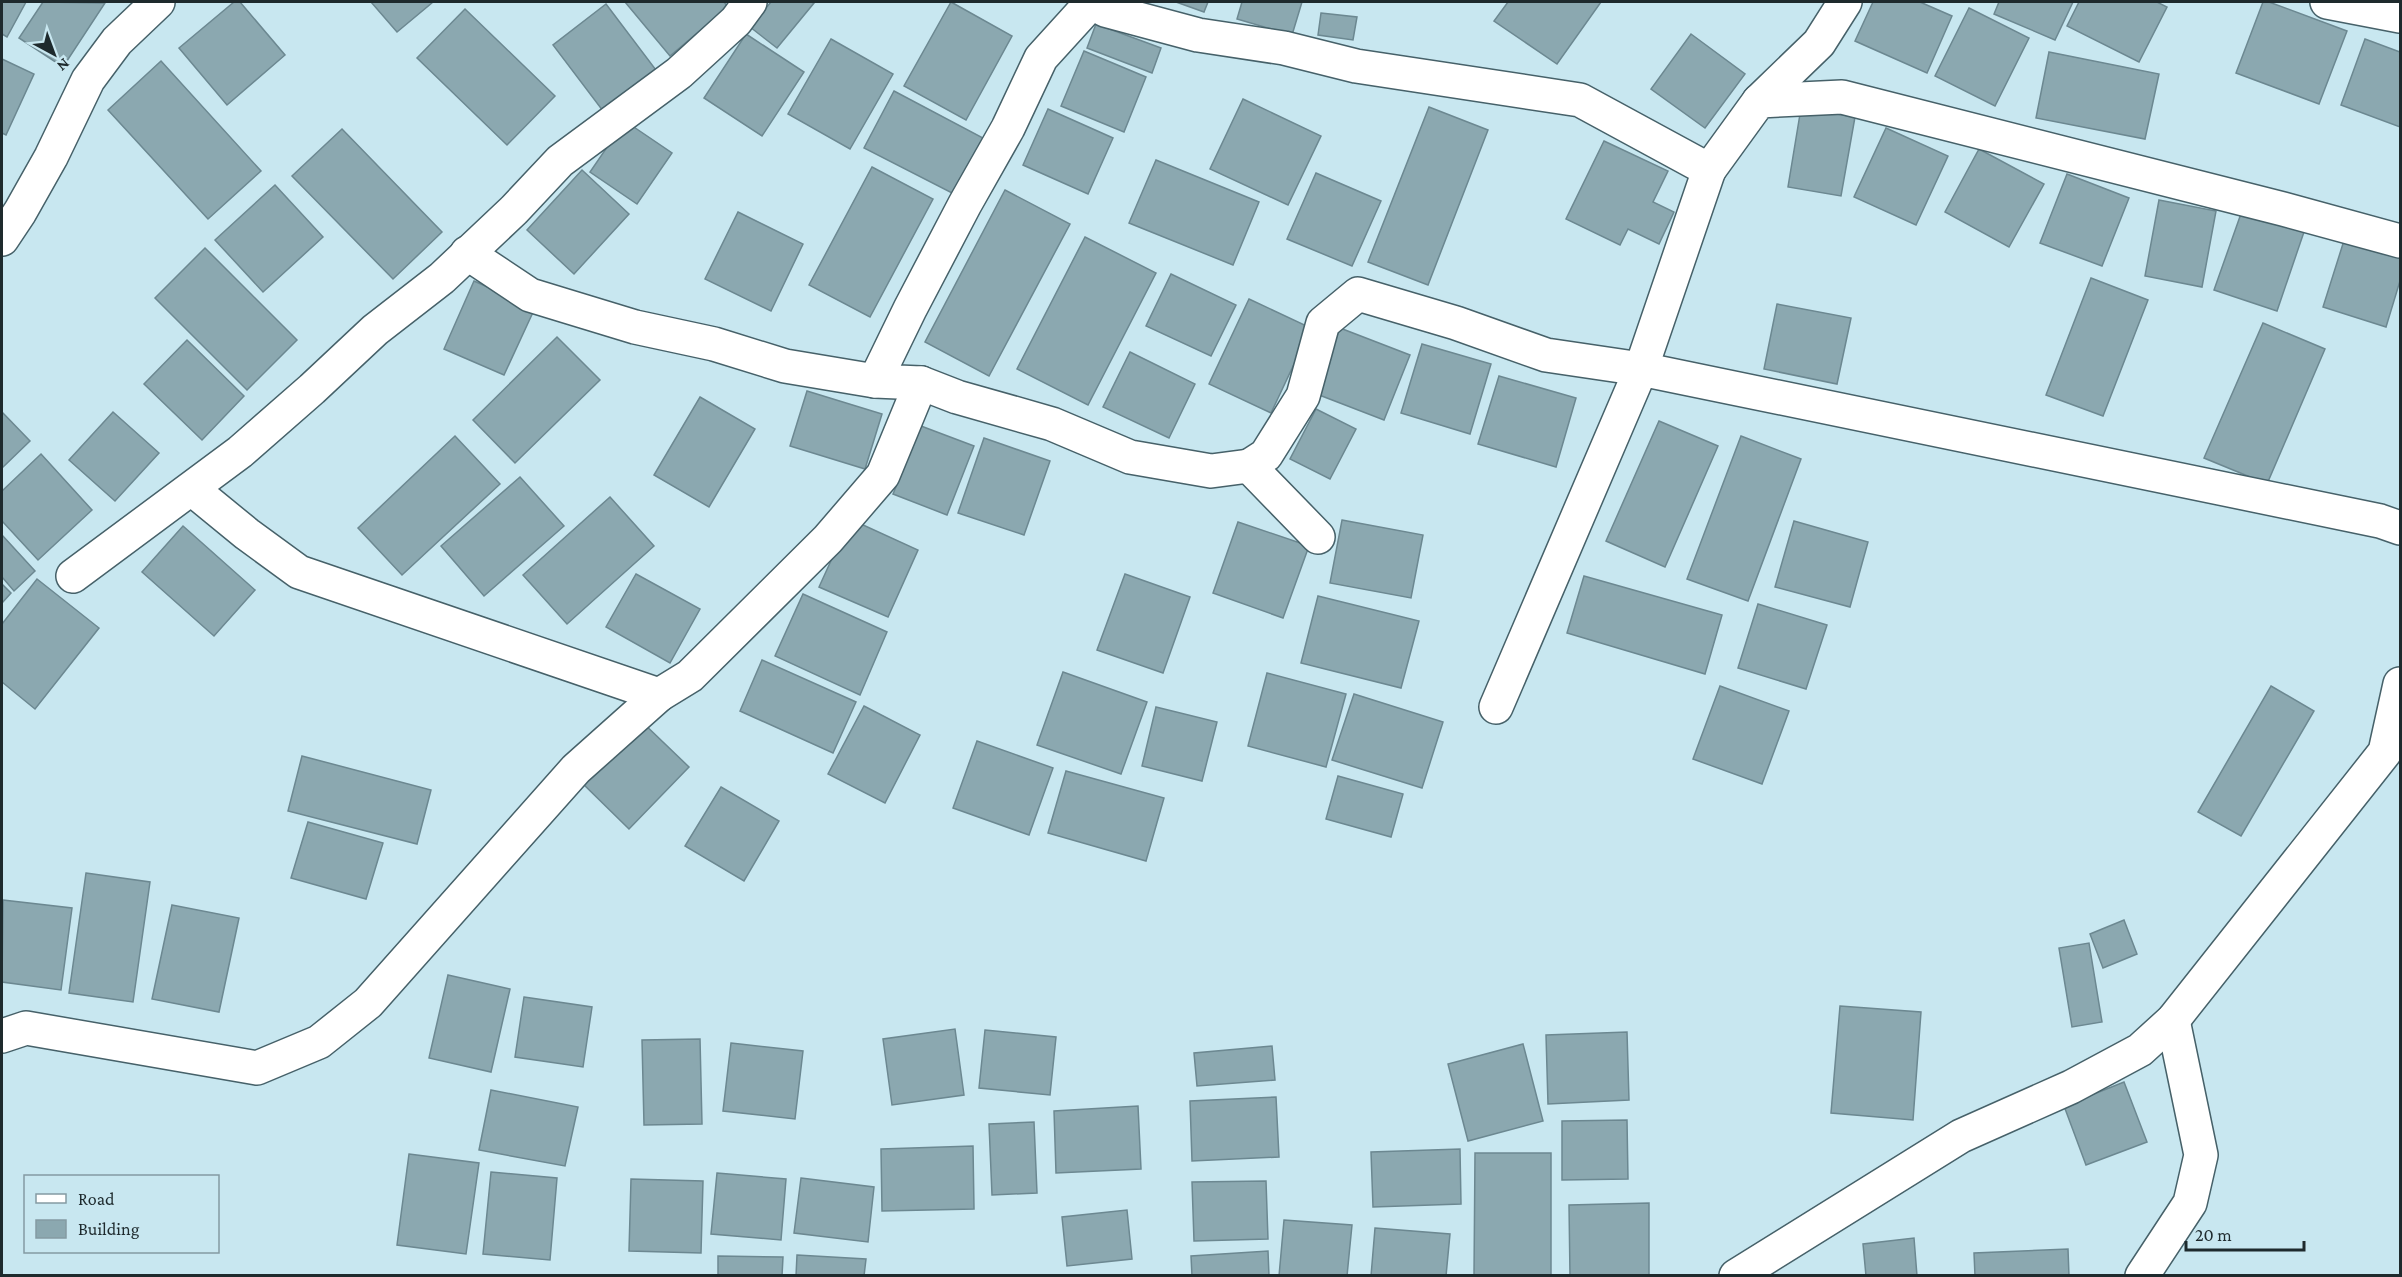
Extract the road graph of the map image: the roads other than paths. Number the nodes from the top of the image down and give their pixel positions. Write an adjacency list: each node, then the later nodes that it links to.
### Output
1 (158, 2): 9 (street)
2 (750, 2): 11 (street)
3 (1092, 2): 8 (street); 13 (street)
4 (1845, 2): 7 (street)
5 (2327, 2): 6 (street)
6 (2400, 16)
7 (1759, 101): 8 (street); 10 (street)
8 (1709, 170): 12 (street)
9 (2, 239)
10 (2400, 241)
11 (467, 253): 13 (street); 16 (street)
12 (1641, 369): 15 (street); 17 (street); 22 (street)
13 (875, 381): 14 (street)
14 (921, 383): 15 (street); 21 (street)
15 (1249, 466): 18 (street)
16 (192, 489): 19 (street); 21 (street)
17 (2400, 528)
18 (1318, 537)
19 (74, 576)
20 (2400, 684): 23 (street)
21 (659, 695): 25 (street)
22 (1496, 707)
23 (2393, 750): 24 (street)
24 (2173, 1020): 26 (street); 27 (street)
25 (2, 1036)
26 (1736, 1275)
27 (2142, 1275)

